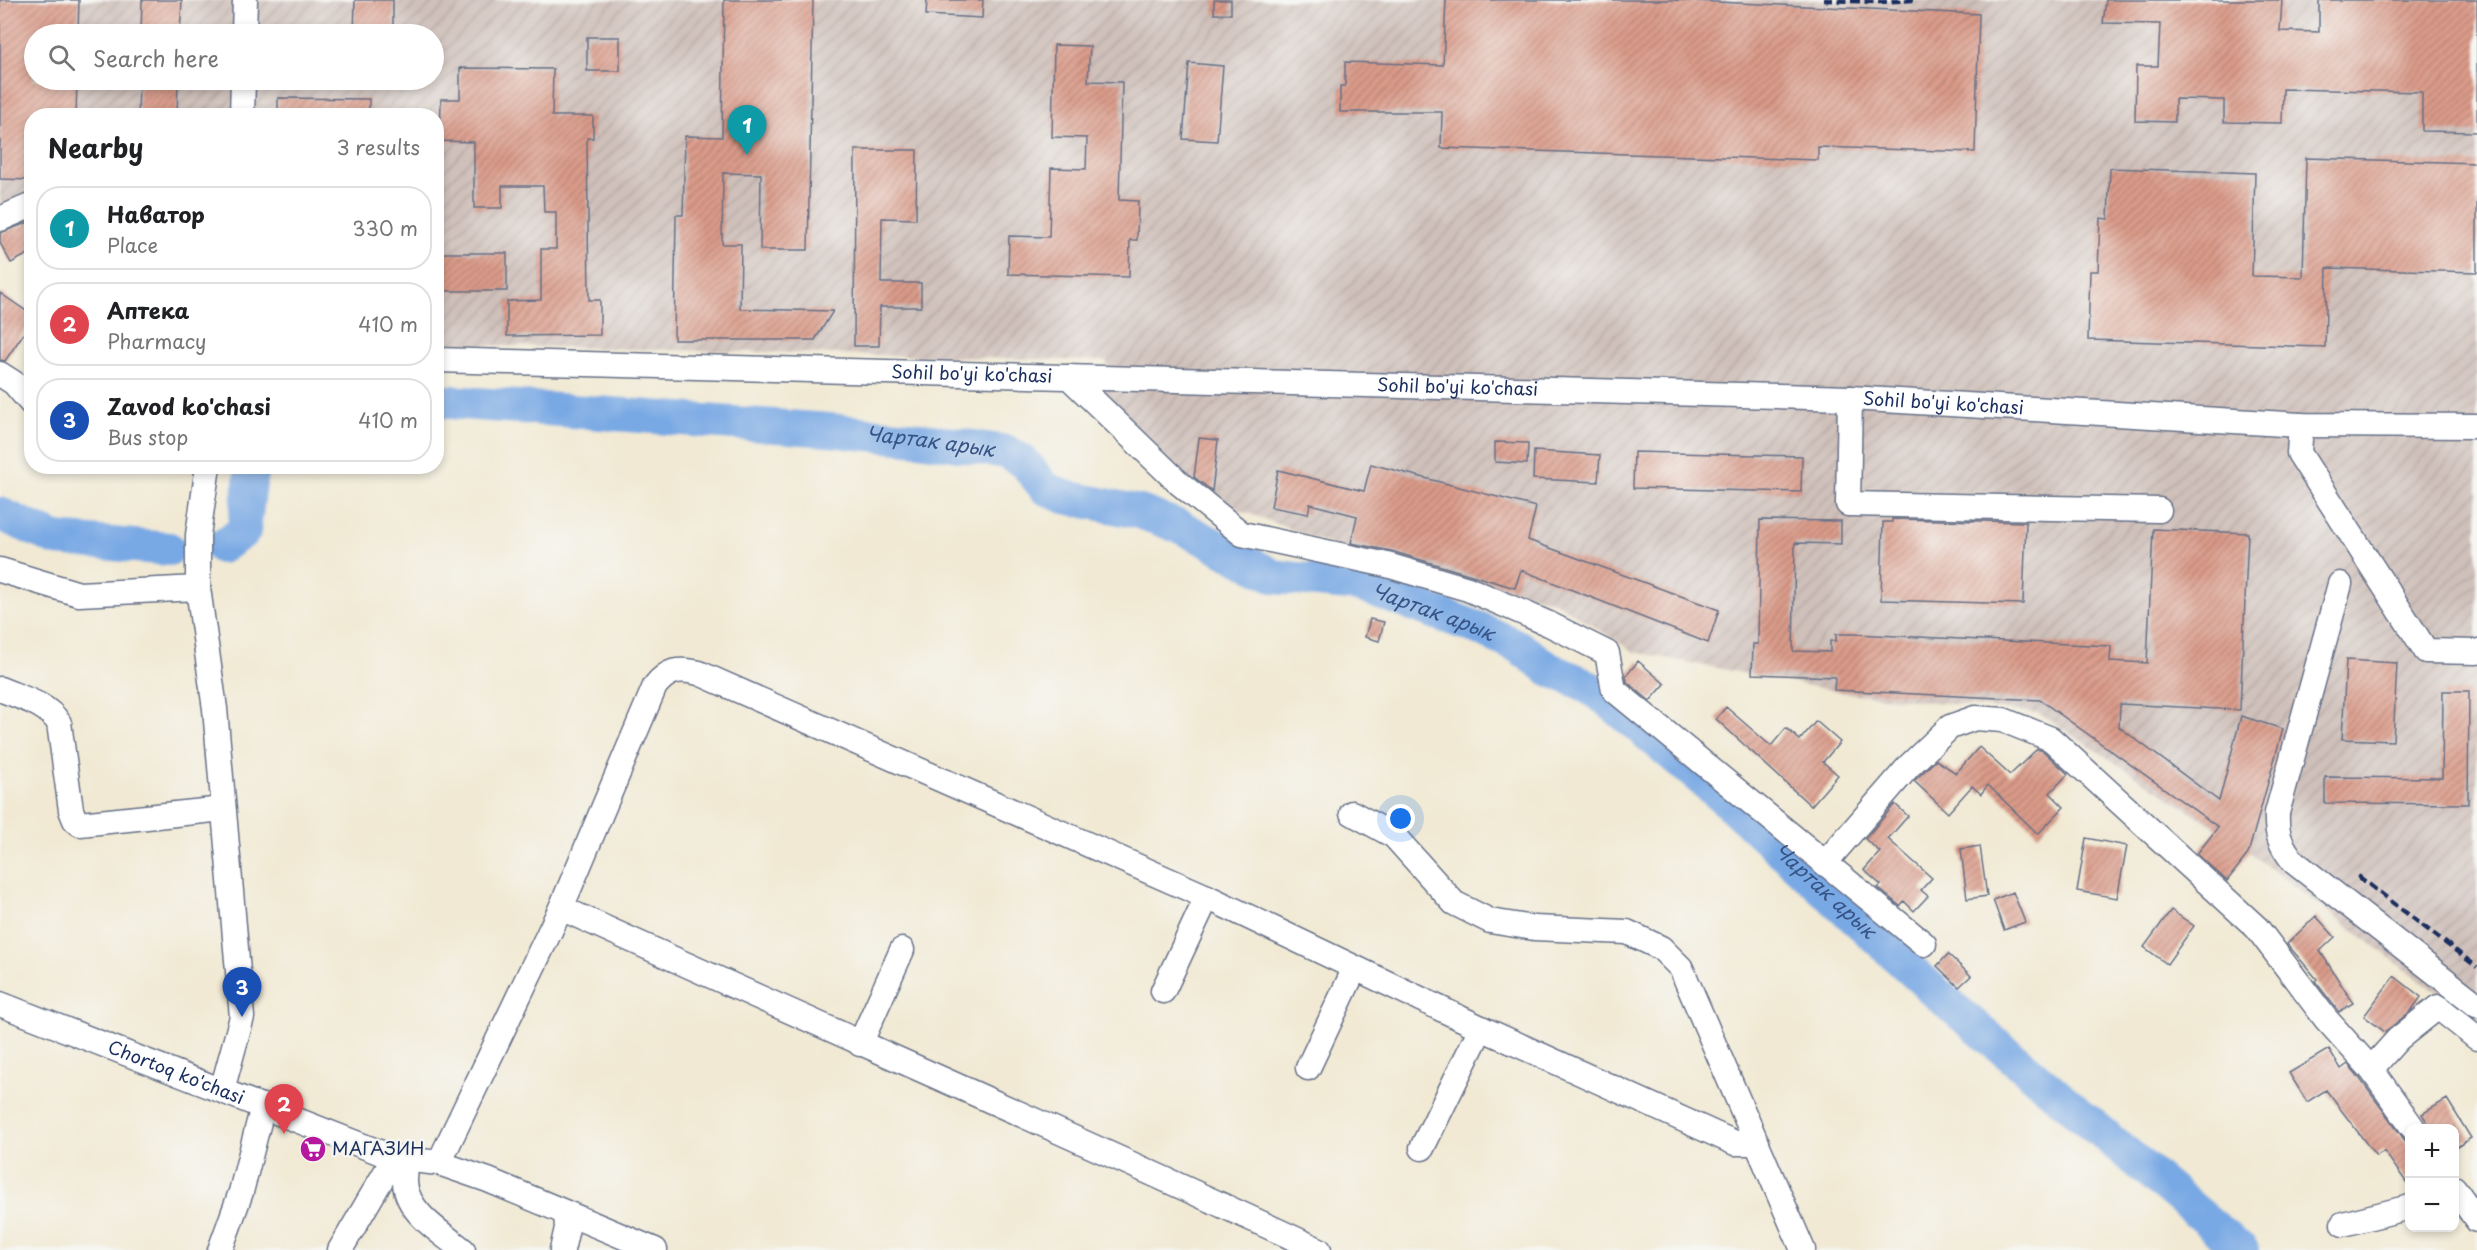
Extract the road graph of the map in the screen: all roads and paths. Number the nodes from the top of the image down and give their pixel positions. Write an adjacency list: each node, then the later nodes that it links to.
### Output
1 (245, 0): 2 (street)
2 (244, 24)
3 (243, 90): 4 (street)
4 (242, 108)
5 (24, 208): 6 (street)
6 (0, 219)
7 (444, 360): 9 (street, Sohil bo'yi ko'chasi)
8 (0, 374): 10 (street)
9 (1069, 377): 11 (street, Sohil bo'yi ko'chasi); 23 (street)
10 (24, 395)
11 (1850, 398): 12 (street, Sohil bo'yi ko'chasi); 15 (street)
12 (2301, 424): 13 (street, Sohil bo'yi ko'chasi); 19 (street)
13 (2477, 426)
14 (207, 474): 18 (street)
15 (2159, 510)
16 (0, 570): 18 (street)
17 (2340, 584): 31 (street)
18 (198, 588): 21 (street)
19 (2477, 652)
20 (0, 689): 21 (street)
21 (223, 809): 37 (street)
22 (1352, 813): 40 (street)
23 (1824, 864): 26 (street); 36 (street)
24 (1207, 897): 25 (street); 28 (street); 29 (street)
25 (561, 908): 34 (street); 43 (street)
26 (1923, 944)
27 (902, 950): 34 (street)
28 (1355, 968): 32 (street); 35 (street)
29 (1163, 991)
30 (0, 1004): 37 (street, Chortoq ko'chasi)
31 (2477, 1005)
32 (1480, 1028): 40 (street); 41 (street)
33 (2477, 1038): 36 (street)
34 (860, 1044): 55 (street)
35 (1308, 1068)
36 (2371, 1069): 39 (street)
37 (222, 1090): 38 (street, Chortoq ko'chasi)
38 (263, 1106): 42 (street, Chortoq ko'chasi); 50 (street)
39 (2410, 1124)
40 (1757, 1143): 56 (street)
41 (1422, 1148)
42 (400, 1159): 43 (street, Chortoq ko'chasi); 51 (street); 52 (street)
43 (439, 1163): 46 (street, Chortoq ko'chasi)
44 (2459, 1196): 47 (street)
45 (2405, 1208): 48 (street)
46 (566, 1213): 49 (street, Chortoq ko'chasi); 53 (street)
47 (2477, 1220)
48 (2343, 1224)
49 (624, 1244): 54 (street, Chortoq ko'chasi)
50 (220, 1250)
51 (340, 1250)
52 (464, 1250)
53 (562, 1250)
54 (655, 1250)
55 (1319, 1250)
56 (1803, 1250)

